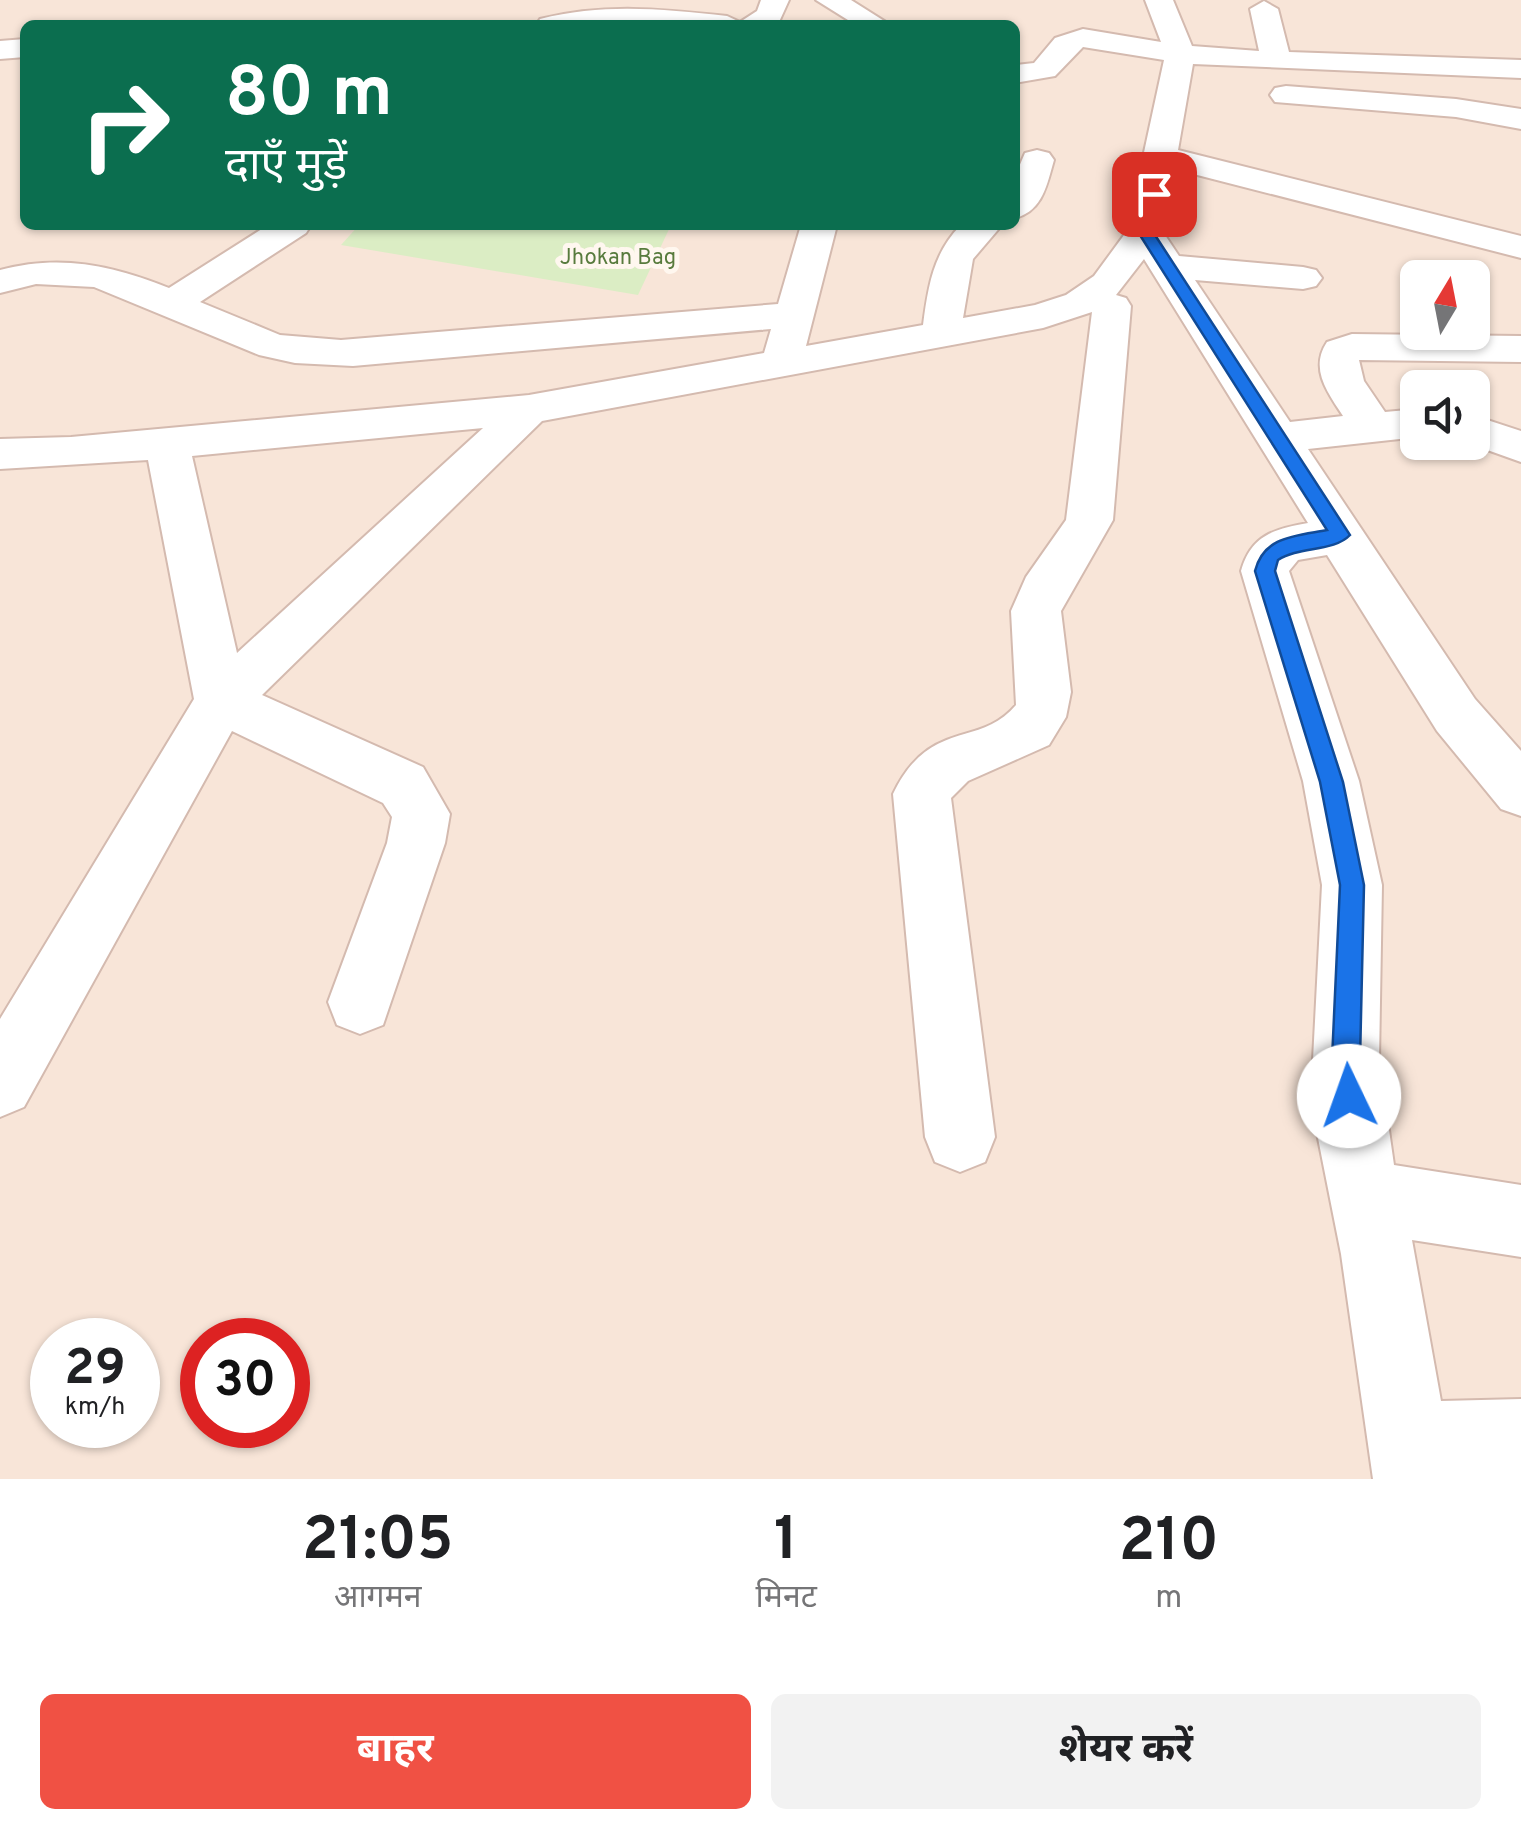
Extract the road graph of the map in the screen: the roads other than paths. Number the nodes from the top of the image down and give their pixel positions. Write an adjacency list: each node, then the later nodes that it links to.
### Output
1 (775, 0): 7 (street)
2 (830, 0): 8 (street)
3 (1154, 5): 12 (street)
4 (1264, 9): 9 (street)
5 (571, 20): 6 (street)
6 (685, 20)
7 (761, 20)
8 (868, 20)
9 (1275, 58): 10 (street); 12 (street)
10 (1458, 66): 11 (street); 16 (street)
11 (1521, 69)
12 (1178, 70): 13 (street); 14 (street); 18 (street)
13 (1020, 74)
14 (1213, 89)
15 (1250, 92): 16 (street)
16 (1481, 111): 17 (street)
17 (1521, 119)
18 (1162, 156): 24 (street); 25 (street)
19 (1036, 160): 20 (street)
20 (1020, 202)
21 (285, 230): 28 (street)
22 (818, 230): 31 (street)
23 (978, 230): 32 (street)
24 (1521, 247)
25 (1156, 249): 26 (street); 29 (street); 30 (street)
26 (1303, 278)
27 (0, 282): 28 (street)
28 (170, 304): 31 (street)
29 (1096, 305): 30 (street); 32 (street); 48 (street)
30 (1198, 314): 39 (street)
31 (794, 316): 34 (street)
32 (942, 335): 34 (street)
33 (1521, 349): 37 (street)
34 (781, 365): 35 (street)
35 (529, 410): 40 (street); 44 (street)
36 (1400, 425): 37 (street)
37 (1374, 428): 39 (street)
38 (1490, 436): 41 (street)
39 (1278, 438): 43 (street)
40 (166, 443): 42 (street); 44 (street)
41 (1521, 447)
42 (0, 454)
43 (1340, 535): 45 (street); 49 (street)
44 (221, 701): 46 (street); 47 (street)
45 (1521, 792)
46 (360, 1002)
47 (1, 1078)
48 (960, 1137)
49 (1365, 1196): 50 (street); 52 (street)
50 (1521, 1221)
51 (1521, 1439): 52 (street)
52 (1411, 1460)

